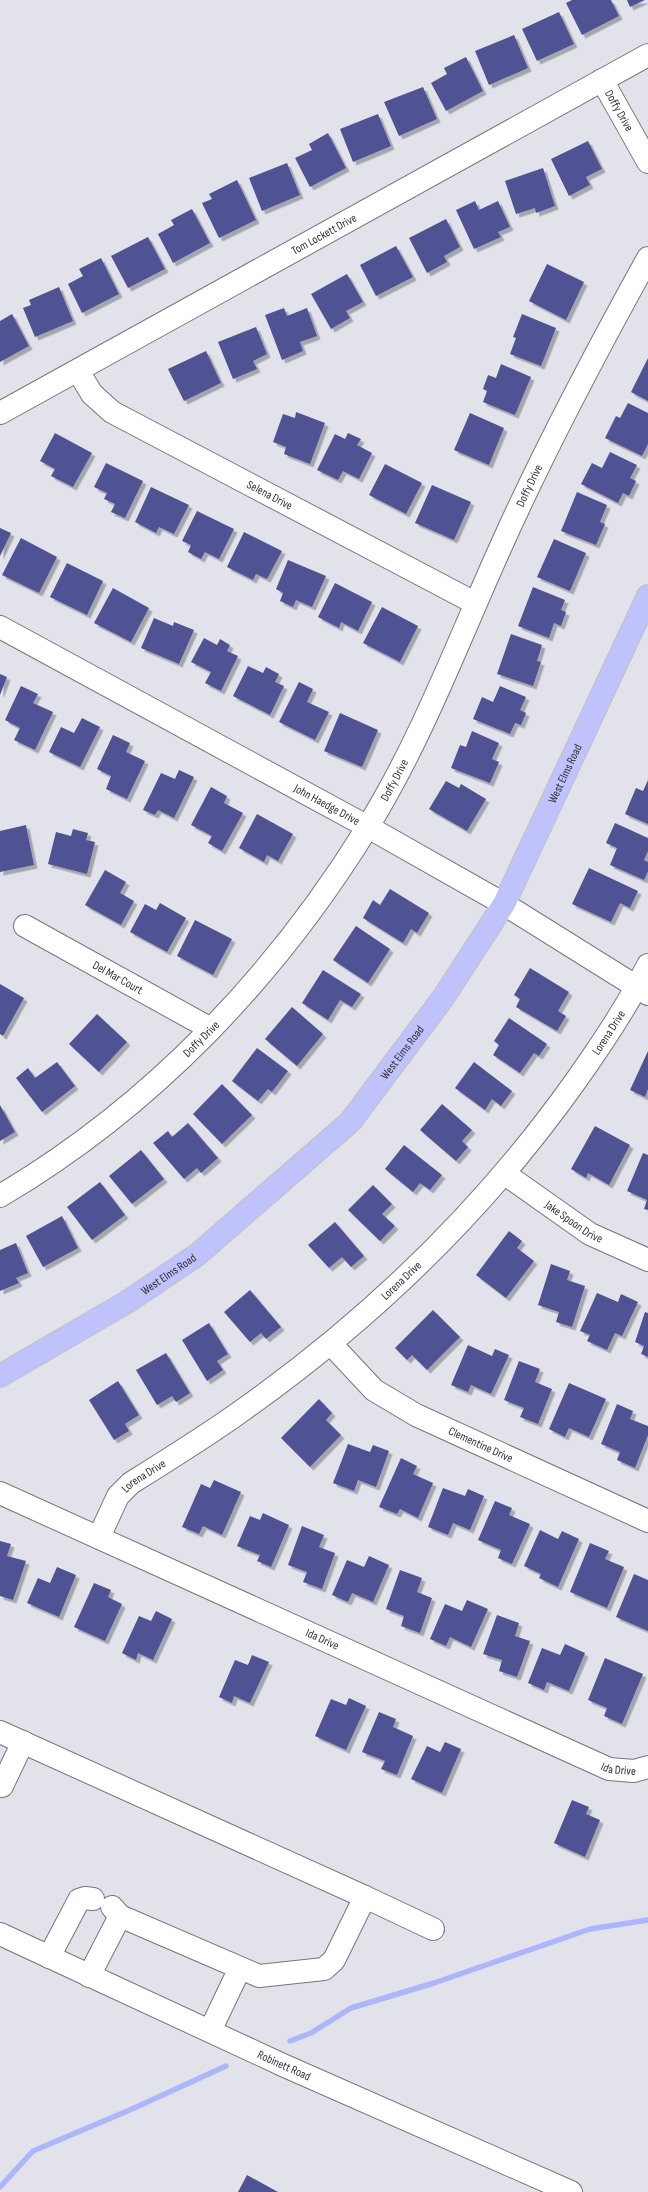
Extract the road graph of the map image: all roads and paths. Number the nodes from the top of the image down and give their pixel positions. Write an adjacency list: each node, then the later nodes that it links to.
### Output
1 (648, 55): 2 (street, Tom Lockett Drive)
2 (602, 80): 3 (street, Doffy Drive); 5 (street, Tom Lockett Drive)
3 (648, 162)
4 (648, 258): 8 (street, Doffy Drive)
5 (78, 371): 6 (street, Tom Lockett Drive); 8 (street, Selena Drive)
6 (0, 413)
7 (648, 596): 11 (main road, West Elms Road)
8 (475, 603): 10 (street, Doffy Drive)
9 (0, 627): 10 (street, John Haedge Drive)
10 (368, 827): 11 (street, John Haedge Drive); 15 (street, Doffy Drive)
11 (504, 904): 14 (street, John Haedge Drive); 20 (main road, West Elms Road)
12 (26, 926): 15 (street, Del Mar Court)
13 (648, 964): 14 (street, Lorena Drive)
14 (642, 991): 16 (street, Lorena Drive)
15 (211, 1028): 17 (street, Doffy Drive)
16 (505, 1174): 18 (street, Jake Spoon Drive); 19 (street, Lorena Drive)
17 (0, 1196)
18 (648, 1260)
19 (331, 1344): 22 (street, Clementine Drive); 23 (street, Lorena Drive)
20 (0, 1376)
21 (0, 1493): 23 (street, Ida Drive)
22 (648, 1521)
23 (99, 1537): 26 (street, Ida Drive)
24 (0, 1732): 25 (street)
25 (23, 1742): 27 (street); 28 (street)
26 (648, 1767)
27 (2, 1786)
28 (365, 1897): 30 (street); 33 (street)
29 (108, 1907): 32 (street); 33 (street); 34 (street)
30 (432, 1929)
31 (0, 1934): 32 (street, Robinett Road)
32 (49, 1957): 34 (street, Robinett Road)
33 (240, 1968): 35 (street)
34 (89, 1976): 35 (street, Robinett Road)
35 (210, 2031): 36 (street, Robinett Road)
36 (571, 2192)

